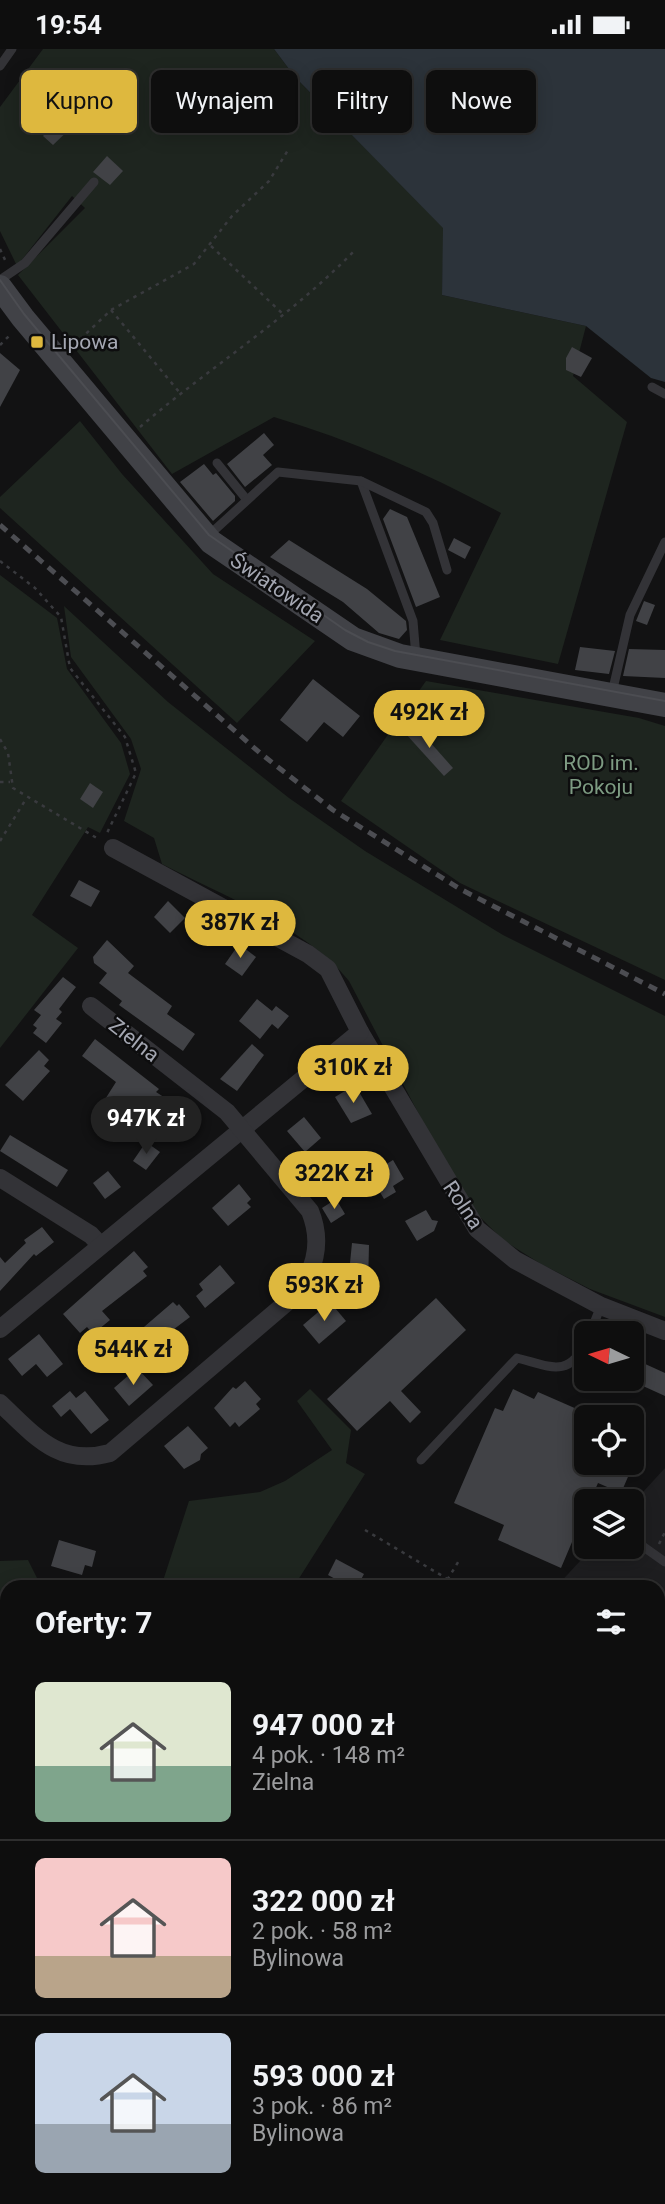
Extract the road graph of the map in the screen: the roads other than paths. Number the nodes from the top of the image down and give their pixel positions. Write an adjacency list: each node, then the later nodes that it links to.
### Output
1 (12, 49): 2 (lane)
2 (0, 66)
3 (94, 182): 5 (lane)
4 (0, 279): 5 (lane)
5 (6, 280): 11 (street, Światowida)
6 (652, 387): 7 (lane)
7 (665, 394)
8 (217, 463): 10 (lane)
9 (360, 481): 10 (lane); 13 (lane); 14 (lane)
10 (247, 500): 11 (lane)
11 (207, 538): 14 (street, Światowida)
12 (665, 542): 15 (lane)
13 (447, 570)
14 (416, 659): 15 (street, Światowida)
15 (612, 693): 16 (street, Światowida)
16 (665, 705)
17 (107, 845): 19 (street)
18 (91, 1006): 20 (street, Zielna)
19 (360, 1032): 20 (street); 23 (street, Rolna)
20 (240, 1129): 22 (street); 28 (street, Zielna)
21 (0, 1178): 22 (street)
22 (100, 1245): 25 (street)
23 (601, 1306): 24 (lane); 26 (street, Rolna)
24 (595, 1321)
25 (0, 1329)
26 (665, 1331)
27 (574, 1360): 29 (lane)
28 (0, 1403)
29 (421, 1460)
30 (644, 1547): 31 (lane)
31 (665, 1562)

